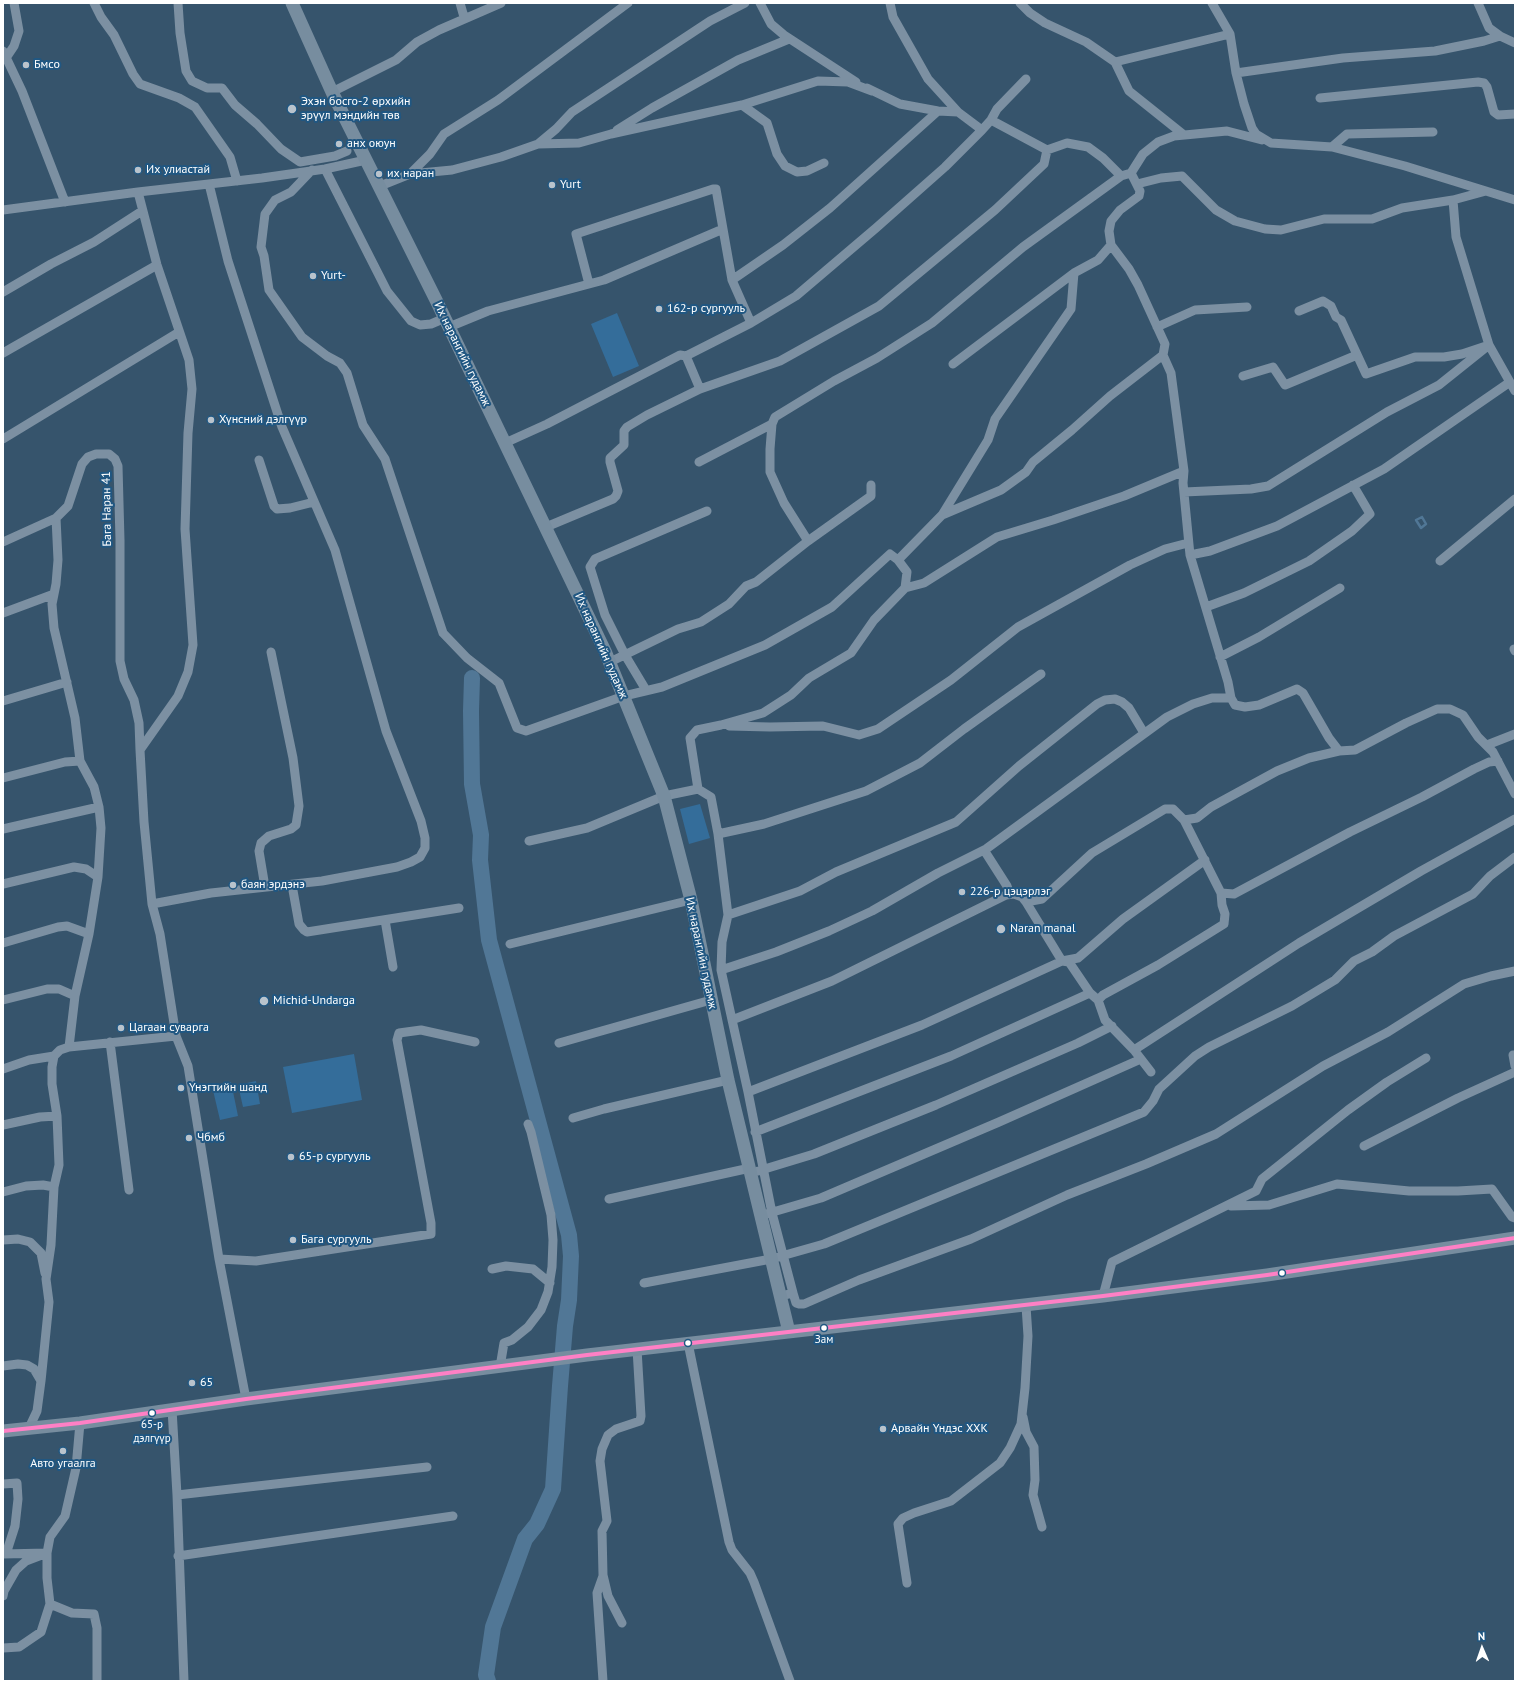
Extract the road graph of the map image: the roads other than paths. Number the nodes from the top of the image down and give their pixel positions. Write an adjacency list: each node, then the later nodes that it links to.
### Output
1 (14, 3): 19 (street)
2 (94, 3): 47 (street)
3 (178, 3): 39 (street)
4 (292, 3): 24 (main road, Их нарангийн гудамж)
5 (460, 3): 14 (street)
6 (501, 3): 14 (street)
7 (628, 3): 44 (street)
8 (745, 3): 36 (street)
9 (760, 3): 17 (street)
10 (890, 3): 28 (street)
11 (1020, 3): 20 (street)
12 (1212, 3): 15 (street)
13 (1478, 3): 16 (street)
14 (464, 18): 24 (street)
15 (1230, 34): 20 (street); 21 (street)
16 (1500, 36): 18 (street); 21 (street)
17 (789, 39): 23 (street); 33 (street)
18 (1515, 42)
19 (4, 56): 55 (street)
20 (1115, 62): 34 (street)
21 (1236, 73): 35 (street)
22 (1026, 79): 30 (street)
23 (872, 91): 26 (street); 27 (street)
24 (332, 92): 40 (main road, Их нарангийн гудамж)
25 (1320, 98): 29 (street)
26 (742, 105): 33 (street); 41 (street)
27 (938, 111): 28 (street); 62 (street)
28 (958, 112): 31 (street)
29 (1515, 114)
30 (991, 120): 31 (street); 38 (street)
31 (982, 130): 68 (street)
32 (1433, 132): 37 (street)
33 (611, 134): 36 (street)
34 (1184, 135): 35 (street); 45 (street)
35 (1271, 143): 37 (street)
36 (538, 144): 44 (street)
37 (1332, 147): 51 (street)
38 (1047, 150): 46 (street); 79 (street)
39 (346, 151)
40 (366, 160): 42 (street); 50 (main road, Их нарангийн гудамж)
41 (824, 163)
42 (325, 169): 43 (street); 67 (street)
43 (312, 170): 47 (street); 116 (street)
44 (410, 174): 50 (street)
45 (1131, 174): 46 (street); 49 (street)
46 (1121, 176): 81 (street)
47 (237, 181): 48 (street)
48 (209, 184): 52 (street); 91 (street)
49 (1137, 184): 53 (street); 59 (street)
50 (380, 186): 67 (main road, Их нарангийн гудамж)
51 (1486, 191): 53 (street); 54 (street)
52 (138, 192): 55 (street); 57 (street)
53 (1453, 200): 71 (street)
54 (1515, 200)
55 (65, 202): 56 (street)
56 (3, 210)
57 (142, 211): 60 (street); 64 (street)
58 (723, 229): 62 (street); 63 (street); 63 (street)
59 (1110, 245): 61 (street); 69 (street)
60 (157, 265): 70 (street); 72 (street)
61 (1074, 273): 76 (street); 93 (street)
62 (732, 280): 68 (street)
63 (588, 284): 67 (street)
64 (3, 292)
65 (1248, 307): 69 (street)
66 (1299, 311): 74 (street)
67 (447, 322): 83 (main road, Их нарангийн гудамж)
68 (751, 323): 75 (street)
69 (1157, 327): 73 (street)
70 (178, 332): 82 (street); 123 (street)
71 (1489, 345): 74 (street); 78 (street); 89 (street)
72 (3, 353)
73 (1163, 355): 86 (street); 93 (street)
74 (1357, 355): 77 (street)
75 (686, 356): 79 (street); 83 (street)
76 (953, 364)
77 (1243, 376)
78 (1510, 382): 80 (street); 88 (street)
79 (700, 389): 95 (street)
80 (1515, 391)
81 (772, 424): 85 (street); 96 (street)
82 (3, 439)
83 (505, 443): 95 (main road, Их нарангийн гудамж)
84 (259, 460): 91 (street)
85 (700, 462)
86 (1184, 471): 89 (street); 102 (street)
87 (871, 485): 96 (street)
88 (1353, 485): 99 (street); 105 (street)
89 (1184, 492): 98 (street)
90 (1515, 499): 101 (street)
91 (314, 502): 142 (street)
92 (707, 511): 107 (street)
93 (942, 515): 100 (street)
94 (56, 518): 97 (street); 104 (street); 123 (street, Бага Наран 41)
95 (546, 527): 108 (main road, Их нарангийн гудамж)
96 (808, 541): 110 (street)
97 (3, 542)
98 (1188, 543): 99 (street); 119 (street)
99 (1190, 554): 105 (street)
100 (898, 560): 102 (street); 115 (street)
101 (1440, 561)
102 (905, 588): 119 (street)
103 (1340, 588): 111 (street)
104 (54, 594): 106 (street); 114 (street)
105 (1206, 607): 111 (street)
106 (3, 613)
107 (605, 615): 108 (street); 110 (street)
108 (591, 622): 112 (main road, Их нарангийн гудамж)
109 (271, 652): 143 (street)
110 (625, 654): 112 (street); 115 (street)
111 (1220, 657): 117 (street)
112 (610, 662): 116 (main road, Их нарангийн гудамж)
113 (1041, 674): 135 (street)
114 (67, 682): 118 (street); 125 (street)
115 (646, 690): 116 (street)
116 (624, 696): 130 (main road, Их нарангийн гудамж)
117 (1231, 698): 120 (street); 124 (street)
118 (3, 701)
119 (722, 726): 128 (street)
120 (1144, 733): 137 (street); 150 (street)
121 (1515, 734): 122 (street)
122 (1487, 745): 124 (street); 126 (street)
123 (140, 750): 148 (street)
124 (1339, 751): 133 (street)
125 (80, 761): 127 (street); 131 (street)
126 (1498, 761): 129 (street); 144 (street)
127 (3, 778)
128 (698, 789): 130 (street); 135 (street)
129 (1515, 794)
130 (664, 796): 136 (street); 146 (main road, Их нарангийн гудамж)
131 (99, 806): 134 (street); 140 (street)
132 (1515, 819): 171 (street)
133 (1184, 820): 139 (street); 147 (street)
134 (3, 829)
135 (718, 834): 150 (street)
136 (529, 841)
137 (984, 850): 145 (street); 157 (street)
138 (1515, 858): 198 (street)
139 (1205, 860): 144 (street); 155 (street)
140 (98, 877): 141 (street); 152 (street)
141 (3, 884)
142 (292, 885): 143 (street); 151 (street)
143 (265, 887): 148 (street)
144 (1221, 893): 163 (street)
145 (1010, 894): 147 (street); 164 (street)
146 (691, 900): 154 (street); 162 (main road, Их нарангийн гудамж)
147 (1026, 902): 155 (street)
148 (152, 904): 166 (street)
149 (459, 908): 151 (street)
150 (728, 915): 157 (street)
151 (385, 920): 156 (street)
152 (89, 934): 153 (street); 160 (street)
153 (3, 942)
154 (510, 944)
155 (1062, 961): 159 (street); 181 (street)
156 (394, 967)
157 (721, 970): 164 (street)
158 (1515, 971): 204 (street)
159 (1090, 993): 163 (street); 186 (street)
160 (75, 996): 161 (street); 170 (street)
161 (3, 1000)
162 (711, 1000): 169 (street); 180 (main road, Их нарангийн гудамж)
163 (1098, 1000): 165 (street)
164 (732, 1020): 181 (street)
165 (1112, 1026): 171 (street); 188 (street)
166 (176, 1036): 167 (street); 199 (street)
167 (110, 1042): 170 (street); 190 (street)
168 (475, 1042): 199 (street)
169 (559, 1043)
170 (69, 1047): 173 (street)
171 (1134, 1050): 175 (street)
172 (1515, 1055): 176 (street)
173 (54, 1056): 177 (street); 182 (street)
174 (1426, 1058): 193 (street)
175 (1142, 1059): 178 (street); 194 (street)
176 (1515, 1066)
177 (3, 1069)
178 (1151, 1072)
179 (1515, 1072): 187 (street)
180 (728, 1080): 183 (street); 188 (main road, Их нарангийн гудамж)
181 (748, 1092): 186 (street)
182 (56, 1116): 185 (street); 189 (street)
183 (573, 1118)
184 (528, 1124): 202 (street)
185 (3, 1125)
186 (755, 1132): 188 (street)
187 (1364, 1146)
188 (755, 1170): 192 (street); 194 (main road, Их нарангийн гудамж)
189 (54, 1187): 191 (street); 201 (street)
190 (129, 1190)
191 (3, 1192)
192 (609, 1199)
193 (1227, 1206): 195 (street); 205 (street)
194 (766, 1214): 198 (main road, Их нарангийн гудамж)
195 (1515, 1218)
196 (1515, 1238): 205 (main road)
197 (3, 1240): 201 (street)
198 (778, 1257): 203 (street); 204 (main road, Их нарангийн гудамж)
199 (219, 1259): 213 (street)
200 (492, 1269): 202 (street)
201 (46, 1279): 212 (street)
202 (550, 1283): 211 (street)
203 (644, 1283)
204 (787, 1295): 207 (main road, Их нарангийн гудамж)
205 (1103, 1296): 206 (main road)
206 (1026, 1306): 207 (main road); 215 (street)
207 (789, 1332): 208 (main road)
208 (688, 1343): 209 (main road); 236 (street)
209 (637, 1349): 211 (main road); 227 (street)
210 (3, 1366): 212 (street)
211 (506, 1366): 213 (main road)
212 (41, 1381): 217 (street)
213 (246, 1399): 214 (main road)
214 (172, 1409): 216 (main road); 221 (street)
215 (1022, 1414): 223 (street); 228 (street)
216 (80, 1423): 217 (main road); 224 (street)
217 (28, 1428): 218 (main road)
218 (3, 1431)
219 (427, 1467): 221 (street)
220 (3, 1484): 225 (street)
221 (177, 1495): 226 (street)
222 (453, 1516): 226 (street)
223 (1042, 1527)
224 (47, 1553): 225 (street); 229 (street); 230 (street)
225 (4, 1554)
226 (178, 1556): 234 (street)
227 (604, 1575): 231 (street); 235 (street)
228 (907, 1583)
229 (3, 1596)
230 (50, 1604): 232 (street); 233 (street)
231 (622, 1623)
232 (3, 1648)
233 (97, 1681)
234 (184, 1681)
235 (603, 1681)
236 (790, 1681)

